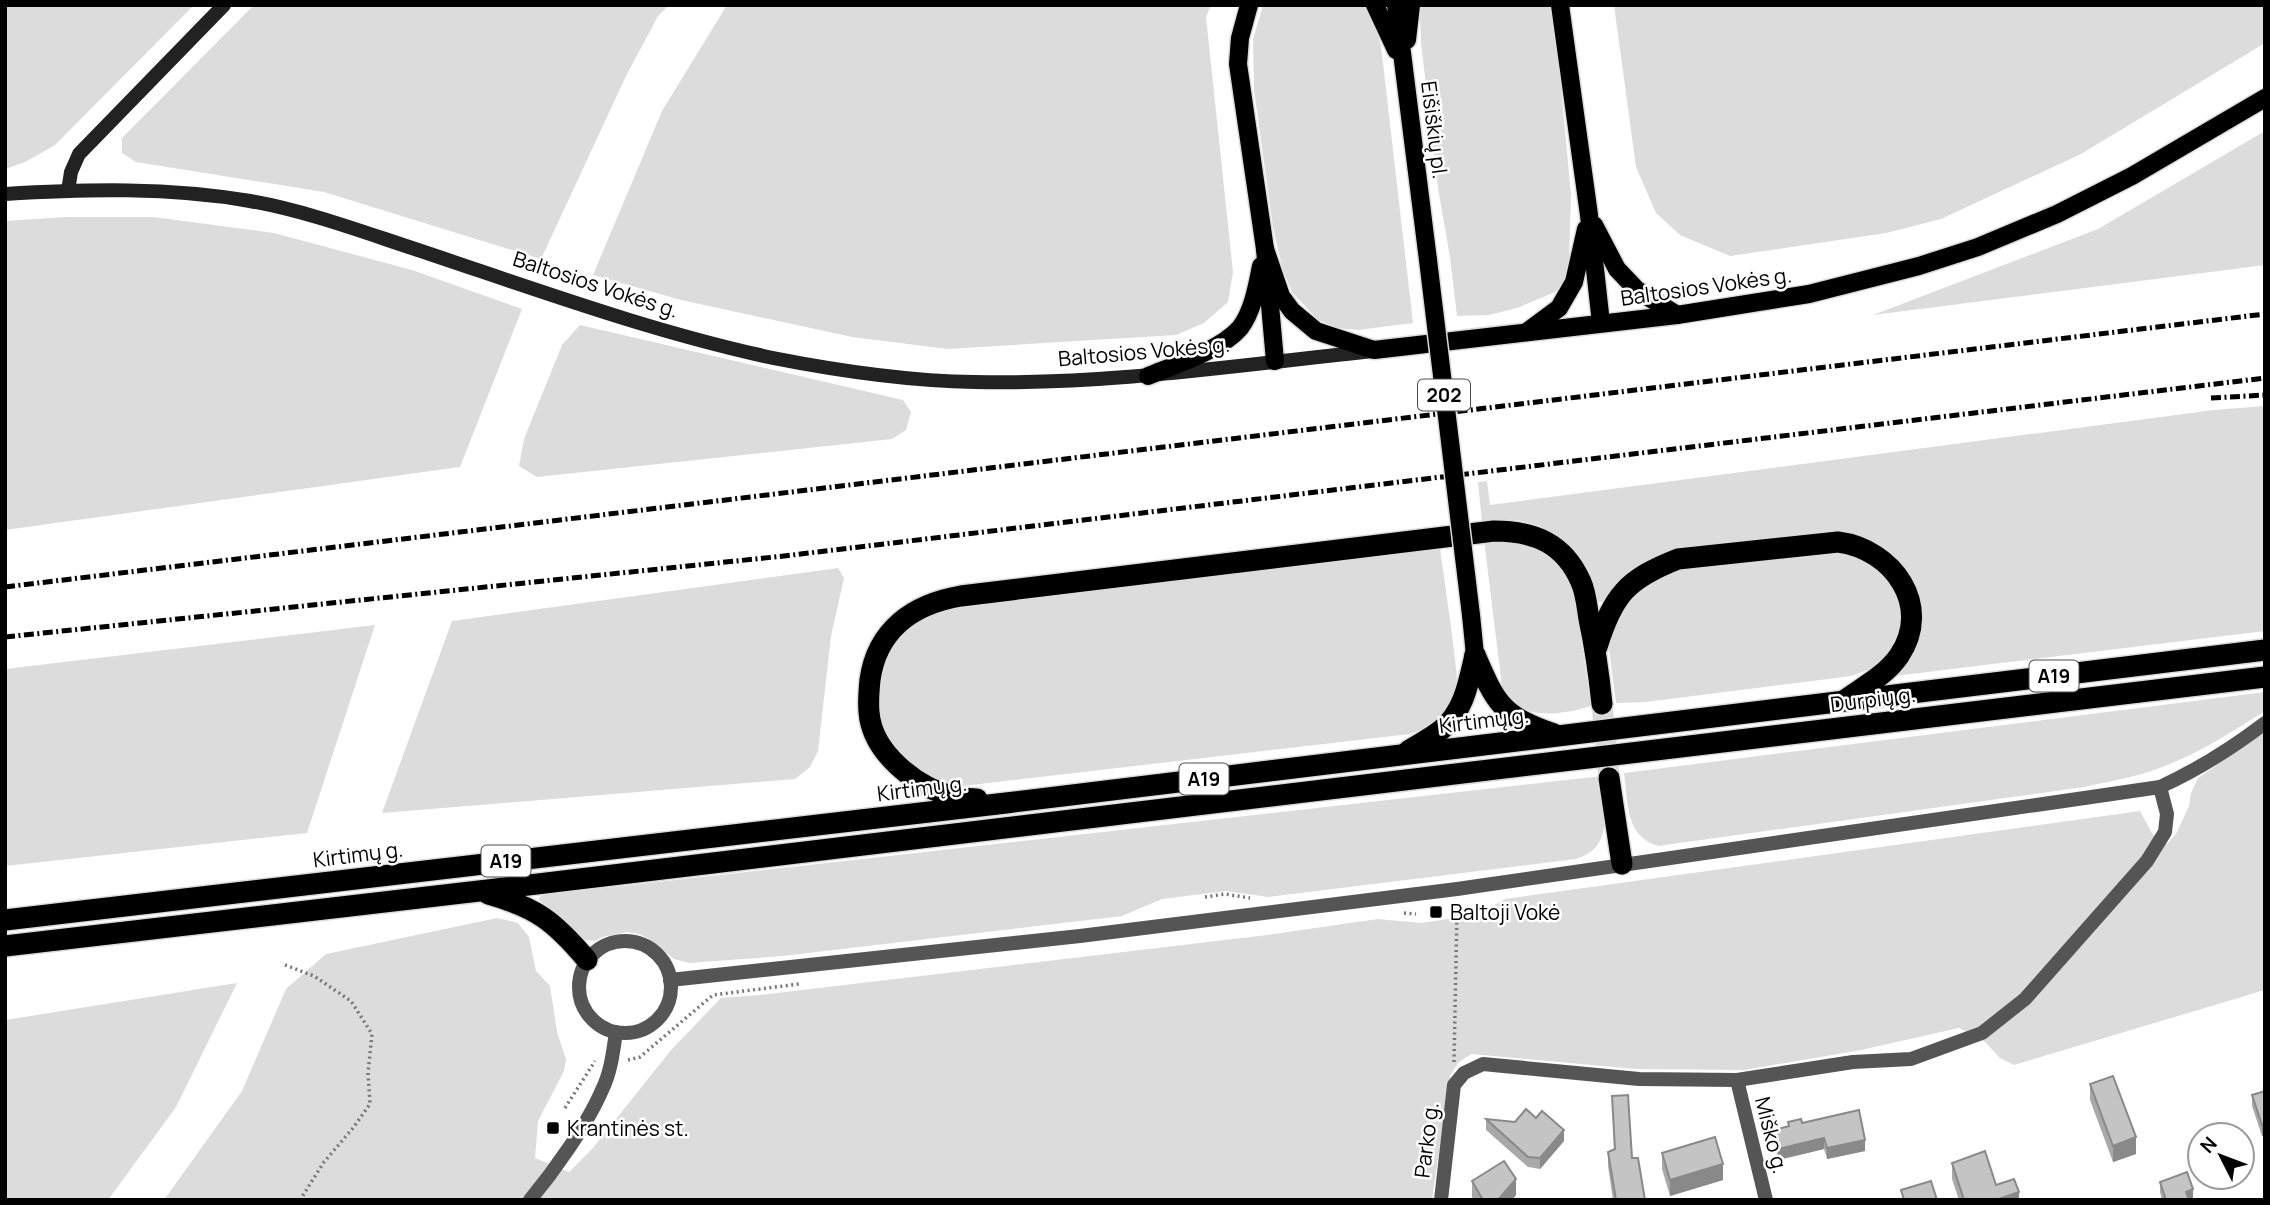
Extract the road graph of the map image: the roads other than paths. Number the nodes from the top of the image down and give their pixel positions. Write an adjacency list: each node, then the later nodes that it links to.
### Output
1 (224, 5): 9 (main road)
2 (1249, 5): 12 (main road)
3 (1376, 5): 7 (main road)
4 (1396, 5): 7 (main road, Eišiškių pl. / 202)
5 (1411, 5): 7 (main road)
6 (1560, 5): 11 (main road)
7 (1404, 68): 21 (main road, Eišiškių pl. / 202, bridge)
8 (2265, 98): 13 (main road, Baltosios Vokės g.)
9 (68, 191): 10 (main road, Baltosios Vokės g.); 18 (main road, Baltosios Vokės g.)
10 (5, 194)
11 (1589, 215): 13 (main road); 14 (main road); 15 (main road)
12 (1265, 249): 16 (main road); 17 (main road); 18 (main road)
13 (1677, 315): 14 (main road, Baltosios Vokės g.)
14 (1601, 323): 15 (main road, Baltosios Vokės g.)
15 (1526, 332): 16 (main road, Baltosios Vokės g.)
16 (1374, 350): 17 (main road, Baltosios Vokės g.)
17 (1275, 361): 18 (main road, Baltosios Vokės g.)
18 (1148, 376)
19 (2265, 650): 23 (highway, Durpių g. / A19)
20 (1596, 651): 23 (highway); 24 (highway); 30 (highway)
21 (1475, 655): 26 (highway); 27 (highway)
22 (2265, 677): 32 (highway, Durpių g. / A19)
23 (1843, 701): 26 (highway, Kirtimų g. / A19)
24 (1602, 704)
25 (2265, 723): 29 (street)
26 (1559, 736): 27 (highway, Kirtimų g. / A19)
27 (1401, 755): 30 (highway, Kirtimų g. / A19)
28 (1609, 778): 31 (highway)
29 (2160, 787): 31 (street); 38 (street)
30 (1006, 803): 33 (highway, Kirtimų g. / A19)
31 (1622, 864): 36 (street)
32 (479, 891): 34 (highway, A19); 35 (highway)
33 (5, 920)
34 (5, 946)
35 (587, 960): 36 (street); 37 (street)
36 (670, 980): 37 (street)
37 (616, 1032): 39 (street)
38 (1737, 1080): 40 (street, Parko g.); 41 (street, Miško g.)
39 (530, 1200)
40 (1441, 1200)
41 (1766, 1200)

